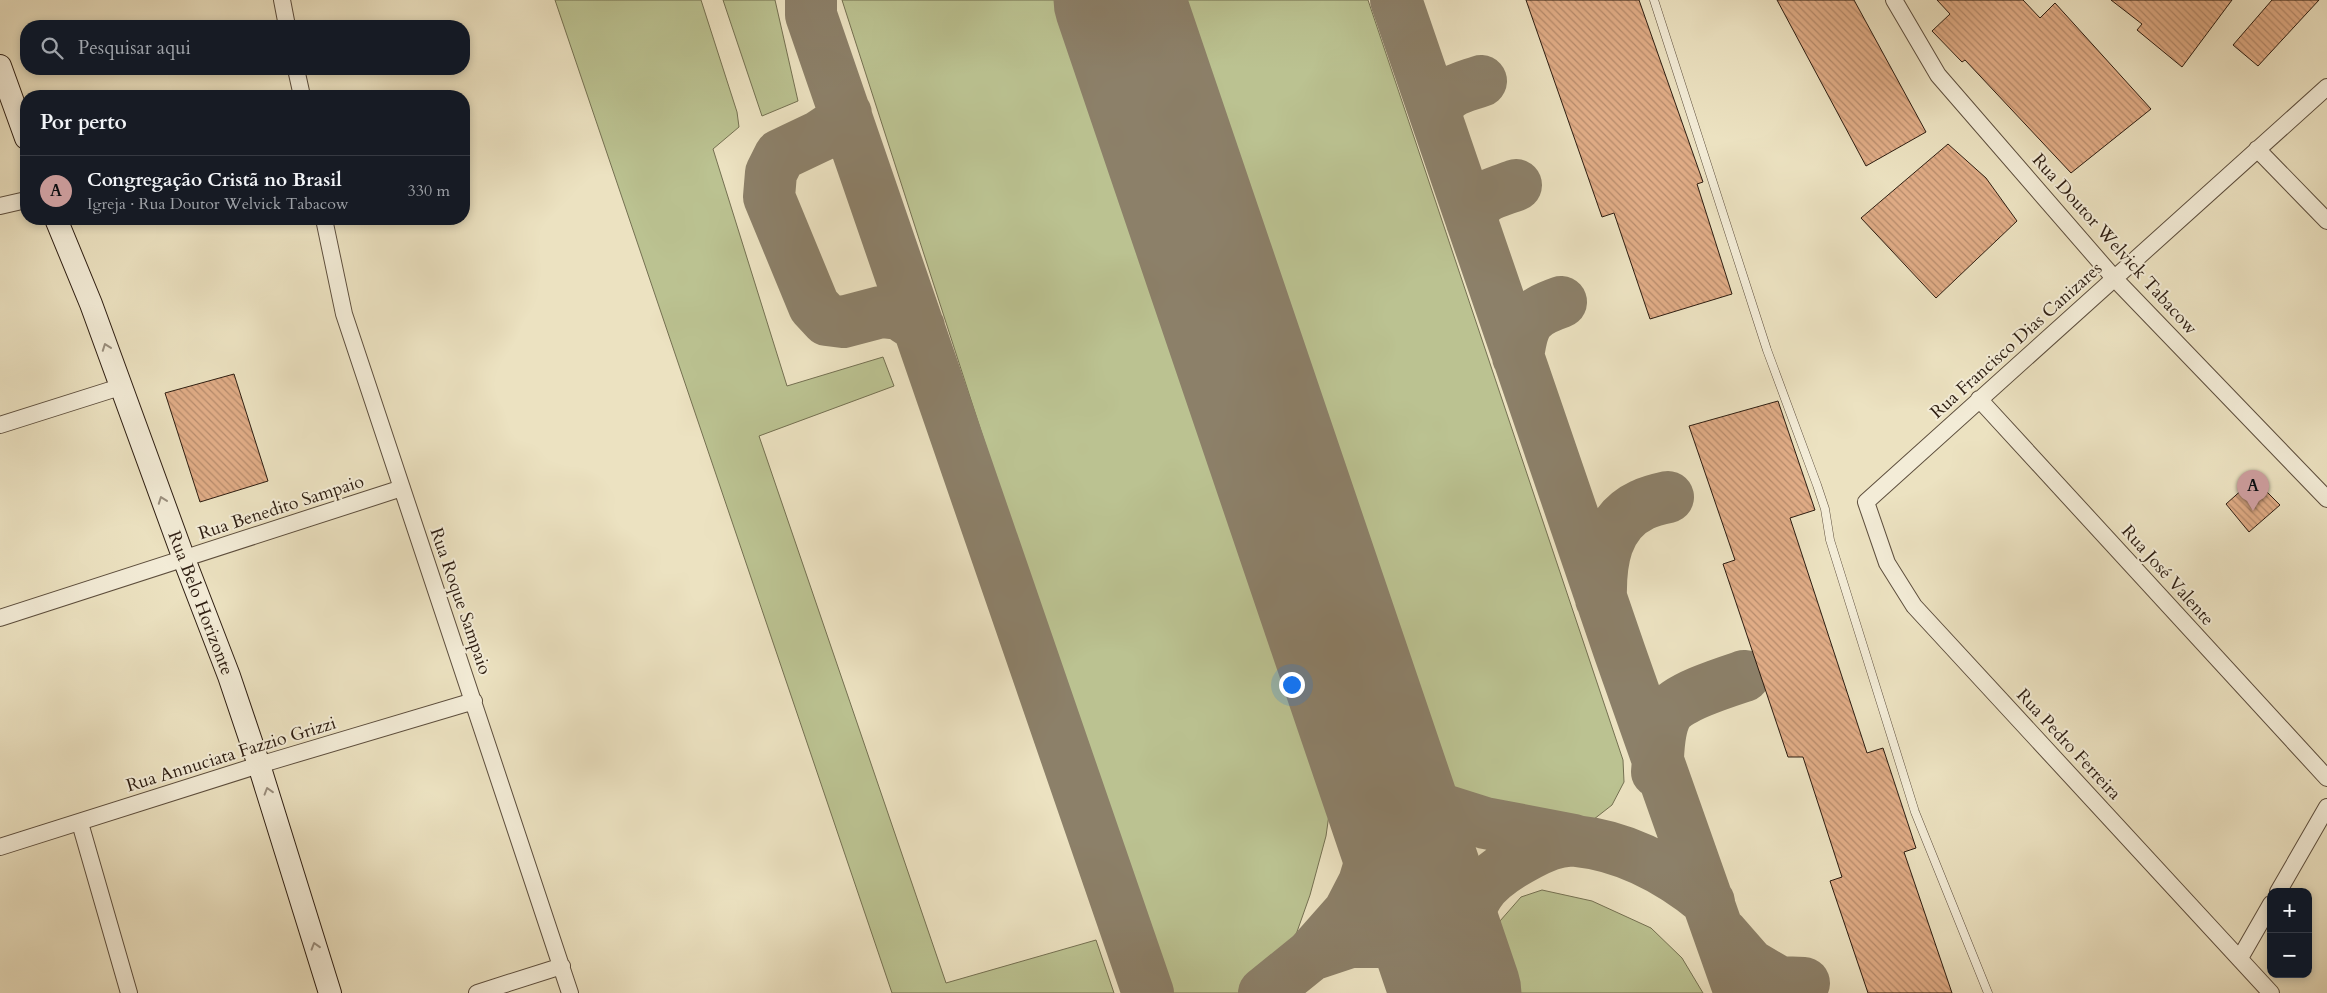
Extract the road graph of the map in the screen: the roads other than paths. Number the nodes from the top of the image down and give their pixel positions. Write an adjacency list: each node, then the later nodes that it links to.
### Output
1 (282, 0): 4 (street)
2 (1654, 0): 39 (lane)
3 (1894, 0): 16 (street, Rua Doutor Welvick Tabacow)
4 (286, 20)
5 (0, 66): 9 (street)
6 (297, 75): 8 (street)
7 (2327, 87): 10 (street, Rua Francisco Dias Canizares)
8 (301, 90)
9 (20, 121)
10 (2257, 149): 13 (street); 16 (street, Rua Francisco Dias Canizares)
11 (20, 201): 12 (street)
12 (0, 206)
13 (2327, 221)
14 (58, 225): 17 (street, Rua Belo Horizonte, one-way to 14)
15 (325, 225): 20 (street, Rua Roque Sampaio)
16 (2114, 278): 18 (street, Rua Francisco Dias Canizares); 21 (street, Rua Doutor Welvick Tabacow)
17 (120, 386): 19 (street); 23 (street, Rua Belo Horizonte, one-way to 17)
18 (1980, 399): 22 (street, Rua Francisco Dias Canizares); 27 (street, Rua José Valente)
19 (0, 425)
20 (402, 488): 23 (street, Rua Benedito Sampaio); 25 (street, Rua Roque Sampaio)
21 (2327, 498)
22 (1866, 502): 33 (street, Rua Pedro Ferreira)
23 (184, 559): 24 (street, Rua Benedito Sampaio); 26 (street, Rua Belo Horizonte)
24 (0, 618)
25 (474, 701): 26 (street, Rua Annuciata Fazzio Grizzi); 34 (street, Rua Roque Sampaio)
26 (260, 765): 29 (street, Rua Annuciata Fazzio Grizzi); 36 (street, Rua Belo Horizonte, one-way to 26)
27 (2327, 778)
28 (2327, 807): 31 (street)
29 (80, 822): 30 (street, Rua Annuciata Fazzio Grizzi); 35 (street)
30 (0, 847)
31 (2280, 888)
32 (2267, 911): 33 (street)
33 (2240, 958): 40 (street, Rua Pedro Ferreira)
34 (562, 966): 37 (street); 38 (street, Rua Roque Sampaio)
35 (129, 993)
36 (330, 993)
37 (477, 993)
38 (570, 993)
39 (1988, 993)
40 (2271, 993)

